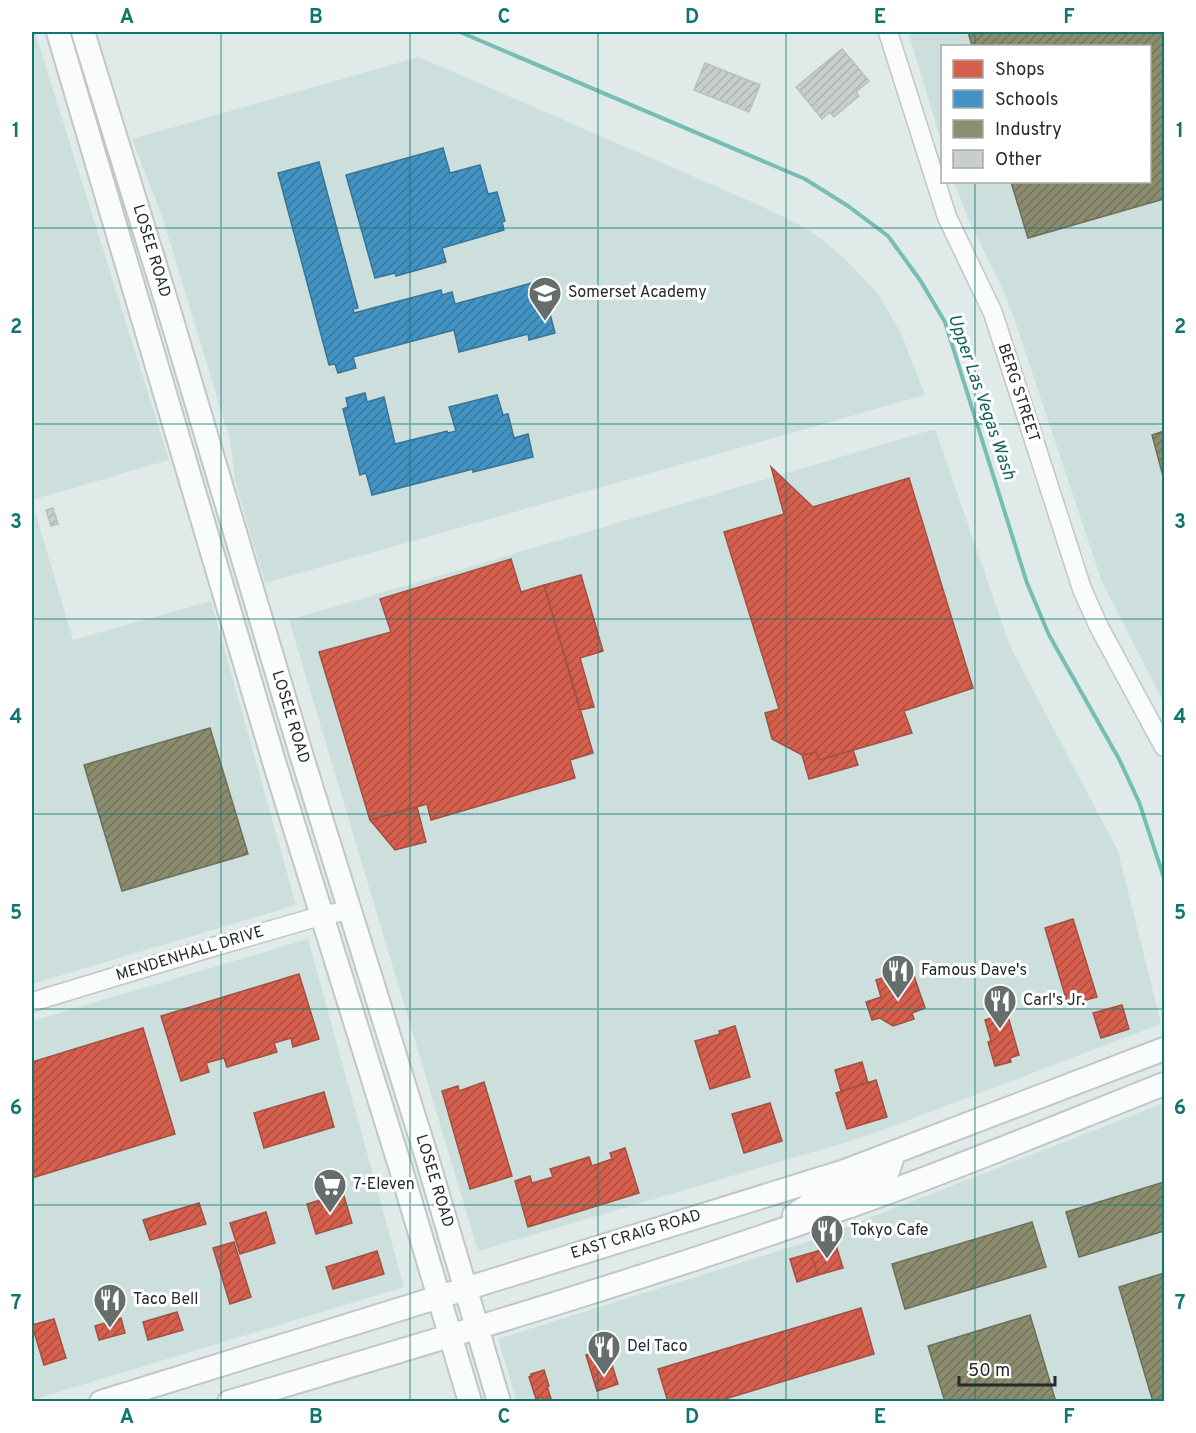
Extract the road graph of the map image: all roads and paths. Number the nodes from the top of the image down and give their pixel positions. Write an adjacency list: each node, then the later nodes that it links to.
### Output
1 (58, 32): 4 (main road, LOSEE ROAD)
2 (84, 32): 6 (main road, LOSEE ROAD)
3 (888, 32): 8 (street, BERG STREET)
4 (78, 97): 5 (main road, LOSEE ROAD); 6 (main road)
5 (109, 204): 7 (main road); 10 (main road, LOSEE ROAD)
6 (137, 204): 7 (main road, LOSEE ROAD)
7 (165, 297): 9 (main road, LOSEE ROAD)
8 (1164, 747)
9 (350, 910): 10 (street, MENDENHALL DRIVE); 18 (main road, LOSEE ROAD)
10 (320, 916): 11 (street, MENDENHALL DRIVE); 19 (main road, LOSEE ROAD)
11 (32, 1002)
12 (1164, 1049): 14 (main road, EAST CRAIG ROAD)
13 (1164, 1084): 16 (main road)
14 (894, 1153): 15 (main road, EAST CRAIG ROAD); 16 (main road)
15 (845, 1171): 17 (main road); 18 (main road, EAST CRAIG ROAD)
16 (851, 1206): 17 (main road)
17 (763, 1236): 20 (main road)
18 (466, 1289): 19 (main road, EAST CRAIG ROAD); 20 (main road, LOSEE ROAD)
19 (439, 1297): 21 (main road, LOSEE ROAD); 22 (main road, EAST CRAIG ROAD)
20 (477, 1328): 21 (main road); 25 (main road, LOSEE ROAD)
21 (450, 1336): 23 (main road); 24 (main road, LOSEE ROAD)
22 (102, 1401)
23 (229, 1401)
24 (470, 1401)
25 (500, 1401)

